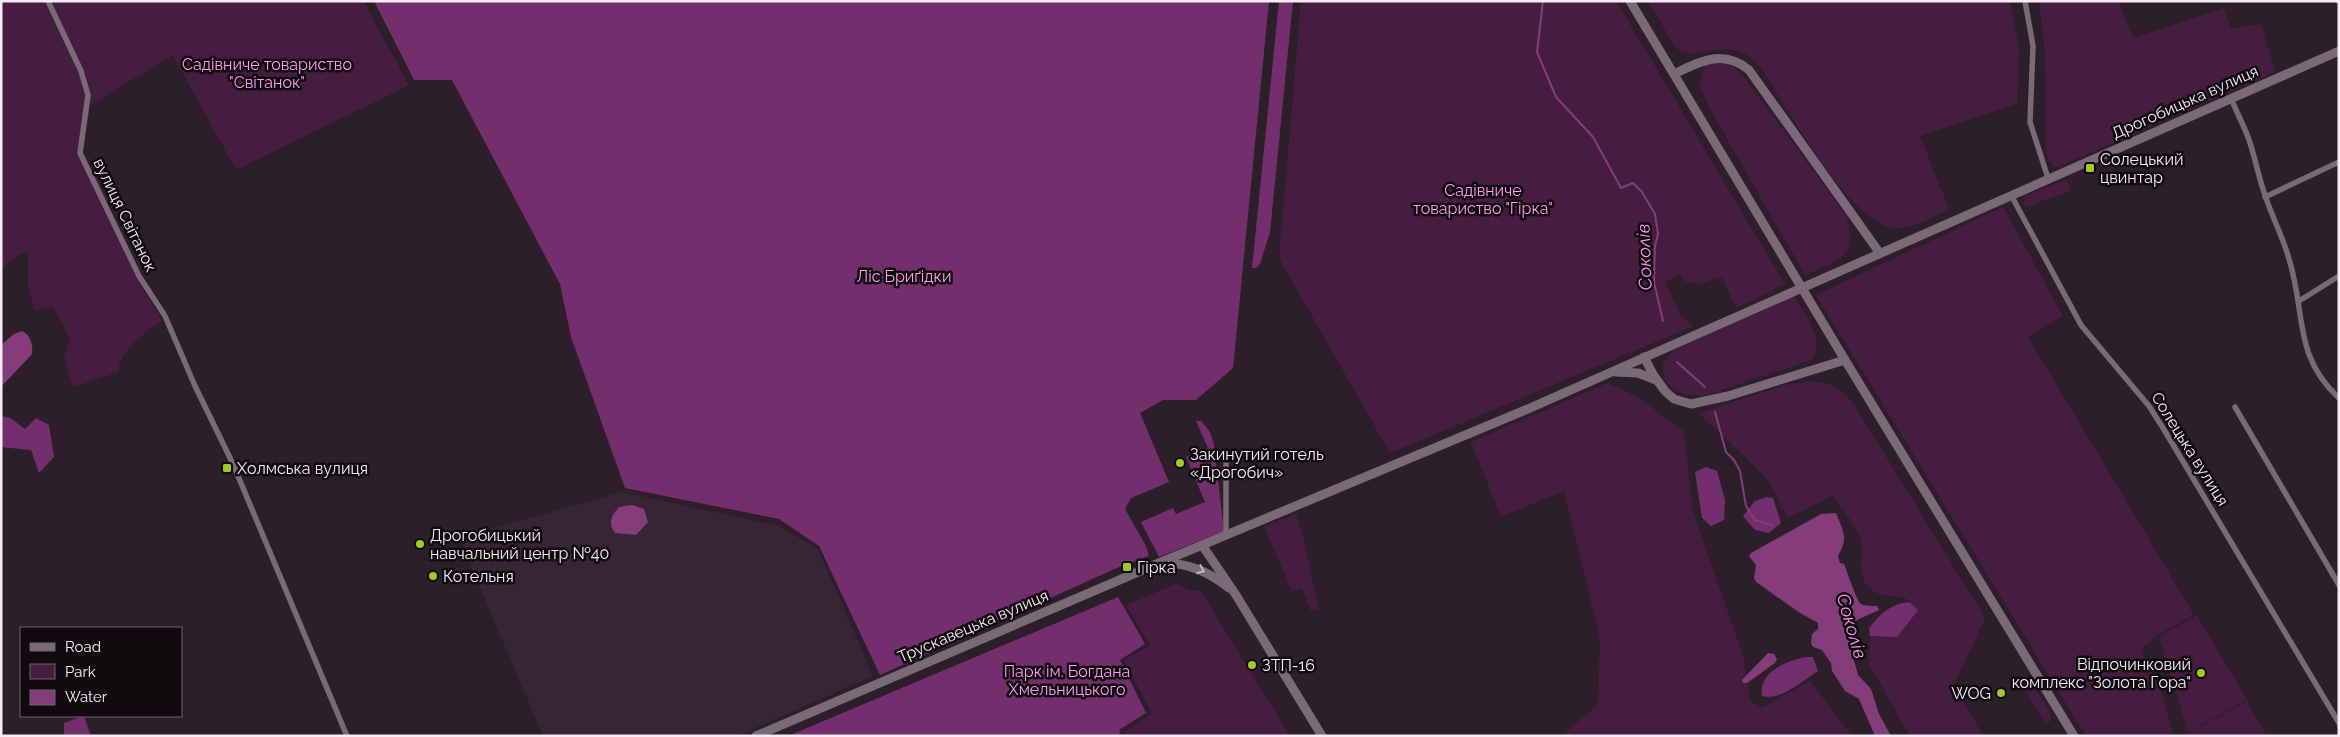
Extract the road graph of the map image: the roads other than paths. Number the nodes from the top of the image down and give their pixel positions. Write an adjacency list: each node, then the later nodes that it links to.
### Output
1 (48, 1): 28 (street, вулиця Світанок)
2 (1630, 1): 5 (street)
3 (2025, 1): 8 (street)
4 (2339, 51): 6 (street, Дрогобицька вулиця)
5 (1674, 74): 11 (street); 16 (street)
6 (2231, 98): 8 (street, Дрогобицька вулиця); 10 (street)
7 (2339, 162): 10 (street)
8 (2048, 178): 9 (street, Дрогобицька вулиця)
9 (2011, 195): 11 (street, Дрогобицька вулиця); 27 (street, Солецька вулиця)
10 (2265, 197): 14 (street)
11 (1879, 252): 13 (street, Дрогобицька вулиця)
12 (2339, 276): 14 (street)
13 (1781, 297): 15 (street, Трускавецька вулиця)
14 (2299, 301): 19 (street)
15 (1644, 357): 17 (street, Трускавецька вулиця); 18 (street)
16 (1845, 360): 18 (street); 31 (street)
17 (1607, 373): 18 (street); 22 (street, Трускавецька вулиця)
18 (1656, 380)
19 (2337, 394)
20 (2235, 407): 25 (street)
21 (1226, 461): 22 (street)
22 (1226, 535): 23 (street, Трускавецька вулиця)
23 (1202, 545): 24 (street, Трускавецька вулиця); 26 (street)
24 (1159, 563): 26 (street, one-way to 26); 29 (street, Трускавецька вулиця)
25 (2339, 585)
26 (1236, 595): 30 (street)
27 (2339, 723)
28 (347, 736)
29 (756, 736)
30 (1322, 736)
31 (2074, 736)

